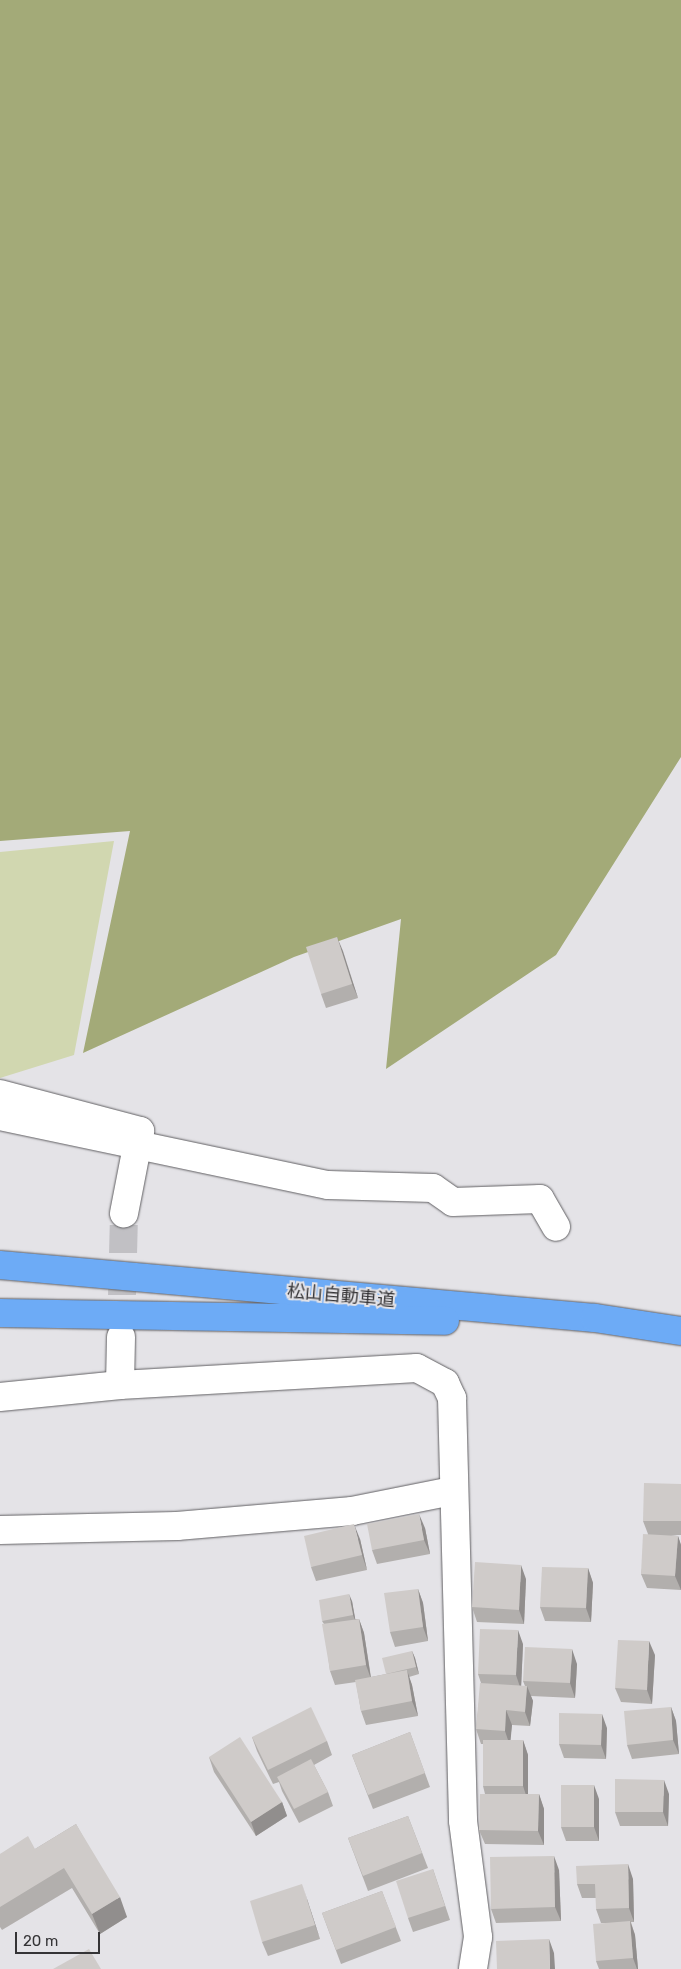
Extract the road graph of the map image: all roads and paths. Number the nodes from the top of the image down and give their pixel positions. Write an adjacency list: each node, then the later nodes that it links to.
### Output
1 (0, 1094): 3 (street)
2 (0, 1116): 3 (street)
3 (140, 1149): 4 (street); 5 (street)
4 (124, 1213)
5 (556, 1227)
6 (0, 1254): 8 (highway)
7 (0, 1265): 8 (highway, 松山自動車道)
8 (54, 1270): 10 (highway, 松山自動車道)
9 (0, 1313): 10 (highway)
10 (632, 1324): 11 (highway, 松山自動車道)
11 (681, 1331)
12 (121, 1337): 13 (street)
13 (120, 1385): 14 (street); 15 (street)
14 (0, 1397)
15 (452, 1491): 16 (street); 17 (street)
16 (0, 1530)
17 (473, 1969)

